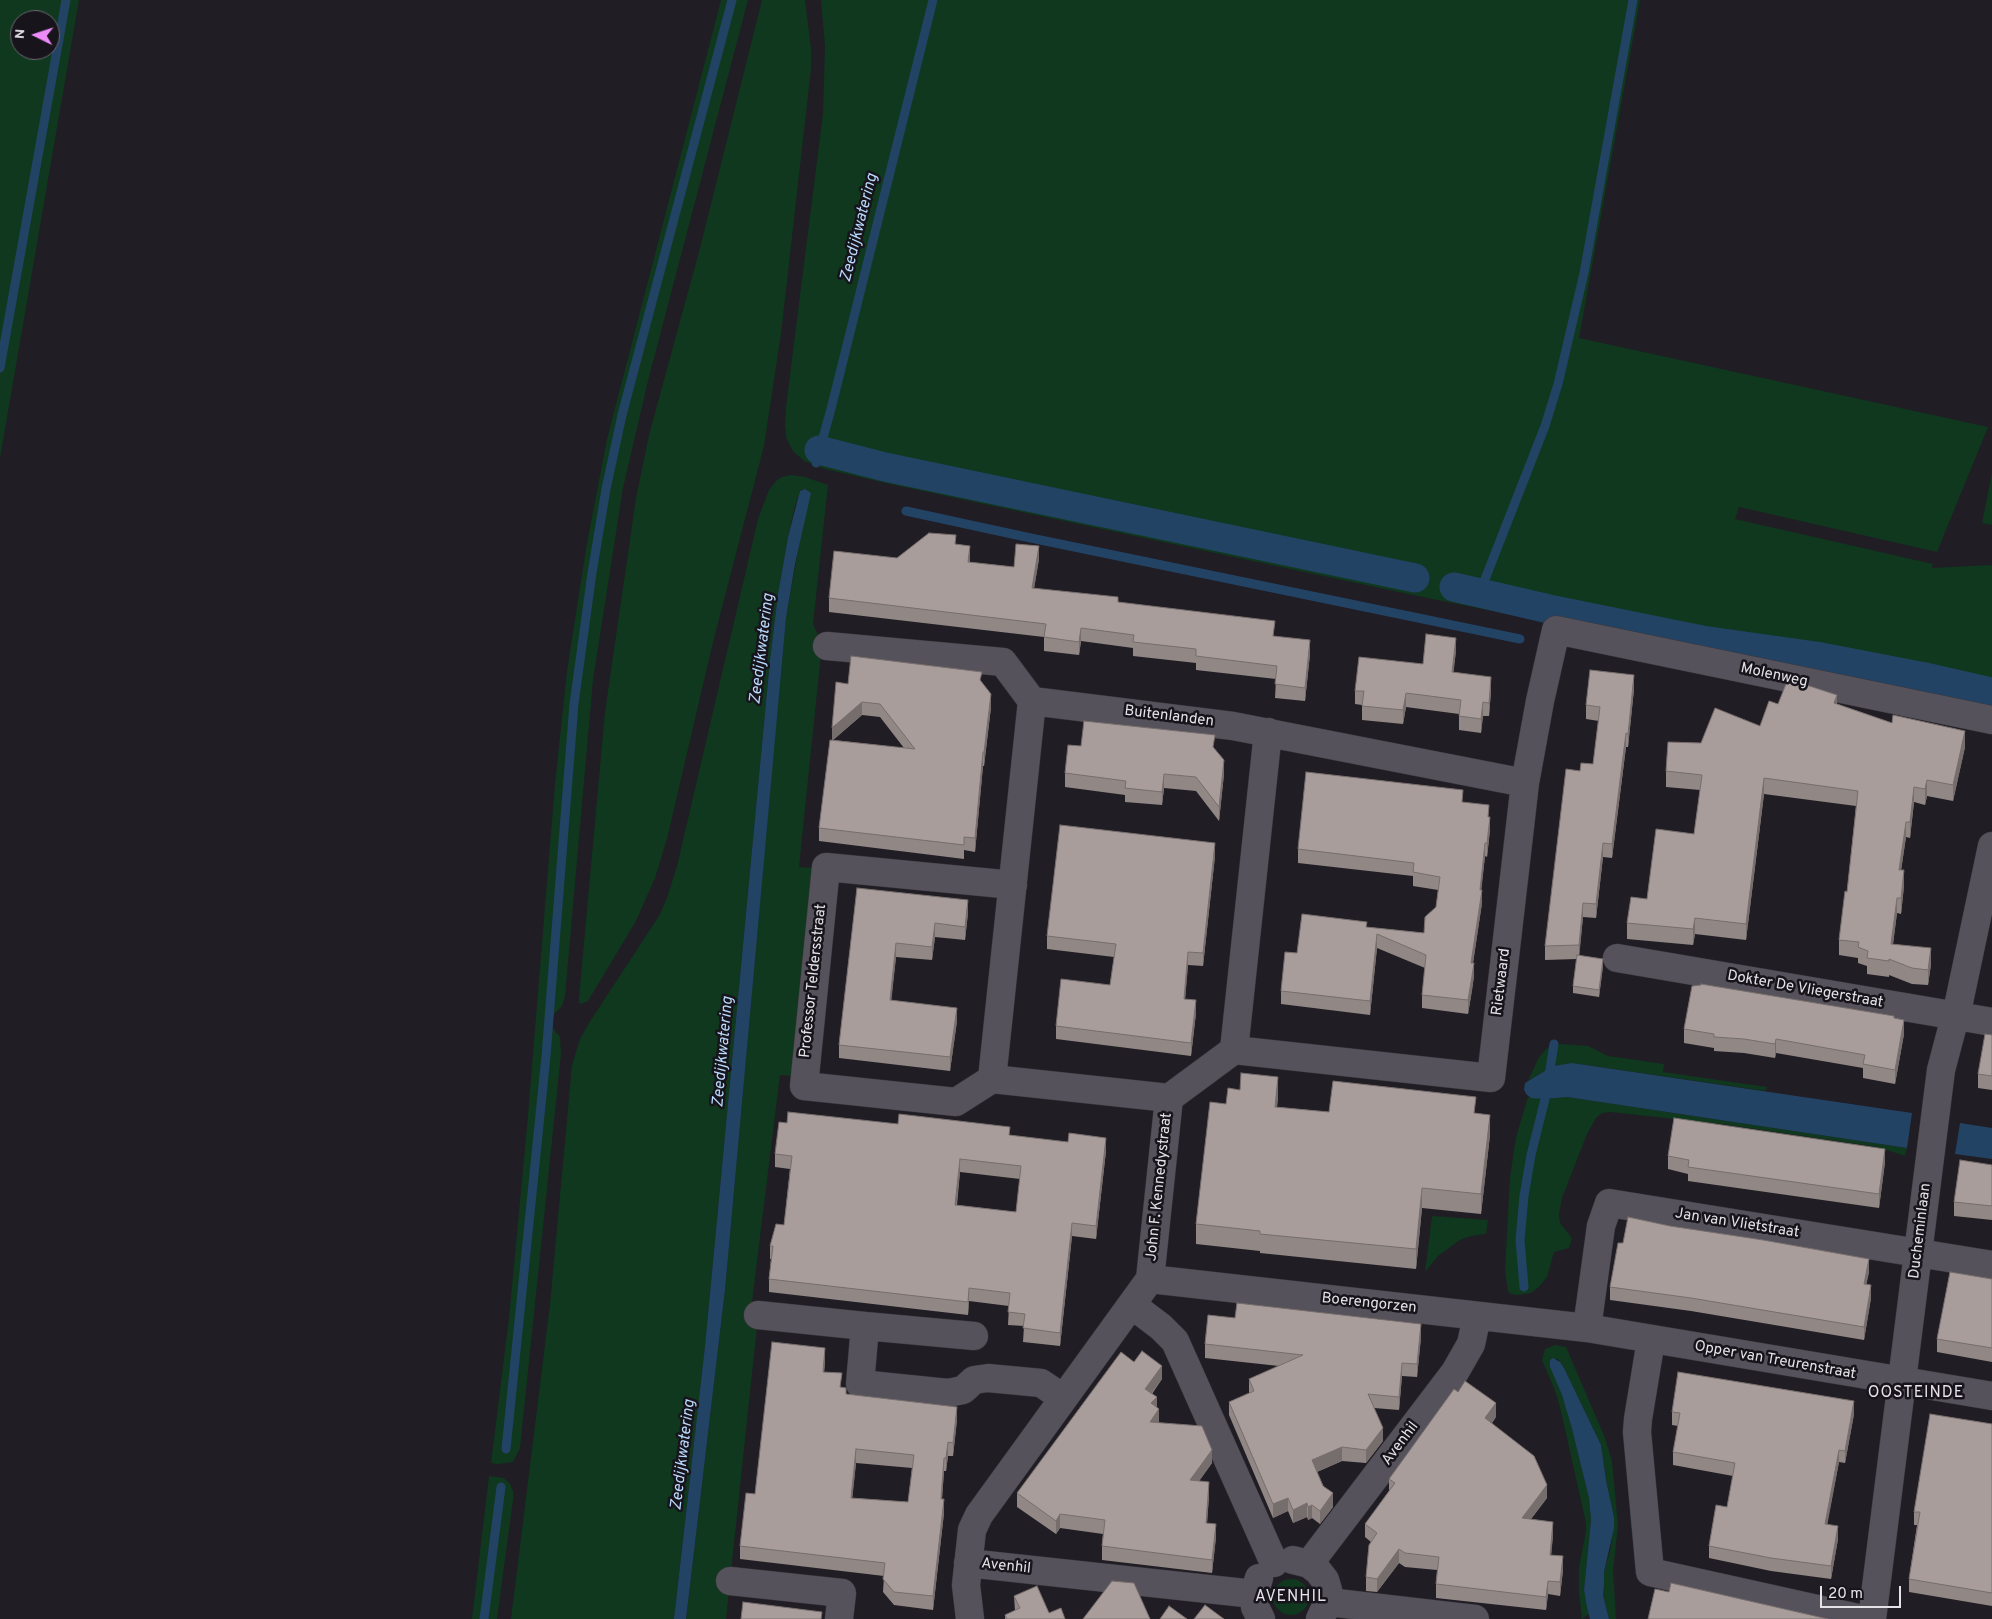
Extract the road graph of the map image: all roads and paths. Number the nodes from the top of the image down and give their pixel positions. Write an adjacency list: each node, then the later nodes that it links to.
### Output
1 (1556, 630): 4 (street, Molenweg); 6 (street, Rietwaard)
2 (827, 646): 3 (street)
3 (1032, 701): 5 (street, Buitenlanden); 8 (street)
4 (1992, 720)
5 (1268, 732): 6 (street, Buitenlanden); 12 (street)
6 (1525, 783): 12 (street, Rietwaard)
7 (1992, 846): 10 (street, Ducheminlaan)
8 (1013, 885): 13 (street); 13 (street, Professor Teldersstraat)
9 (1617, 958): 10 (street, Dokter De Vliegerstraat)
10 (1955, 1016): 11 (street, Dokter De Vliegerstraat); 15 (street, Ducheminlaan)
11 (1992, 1022)
12 (1234, 1050): 14 (street, John F. Kennedystraat)
13 (992, 1079): 14 (street)
14 (1169, 1098): 17 (street, John F. Kennedystraat)
15 (1918, 1254): 16 (street, Jan van Vlietstraat); 22 (street, Jan van Vlietstraat); 25 (street, Ducheminlaan)
16 (1992, 1265)
17 (1150, 1279): 18 (street, John F. Kennedystraat); 20 (street, Boerengorzen)
18 (1132, 1304): 27 (street, John F. Kennedystraat); 29 (street)
19 (758, 1315): 21 (street)
20 (1477, 1316): 22 (street, Boerengorzen); 30 (street, Avenhil)
21 (866, 1326): 23 (street); 27 (street)
22 (1587, 1328): 24 (street, Opper van Treurenstraat)
23 (974, 1336)
24 (1651, 1340): 25 (street, Opper van Treurenstraat); 37 (street)
25 (1901, 1382): 26 (street, Opper van Treurenstraat); 38 (street, Ducheminlaan)
26 (1992, 1396)
27 (1063, 1398): 28 (street, John F. Kennedystraat)
28 (968, 1563): 32 (street, Avenhil); 35 (street, John F. Kennedystraat)
29 (1274, 1563): 30 (street); 32 (street, Avenhil)
30 (1309, 1564): 33 (street)
31 (730, 1581): 34 (street)
32 (1257, 1607)
33 (1324, 1610): 36 (street)
34 (839, 1619)
35 (970, 1619)
36 (1475, 1619)
37 (1862, 1619)
38 (1872, 1619)

